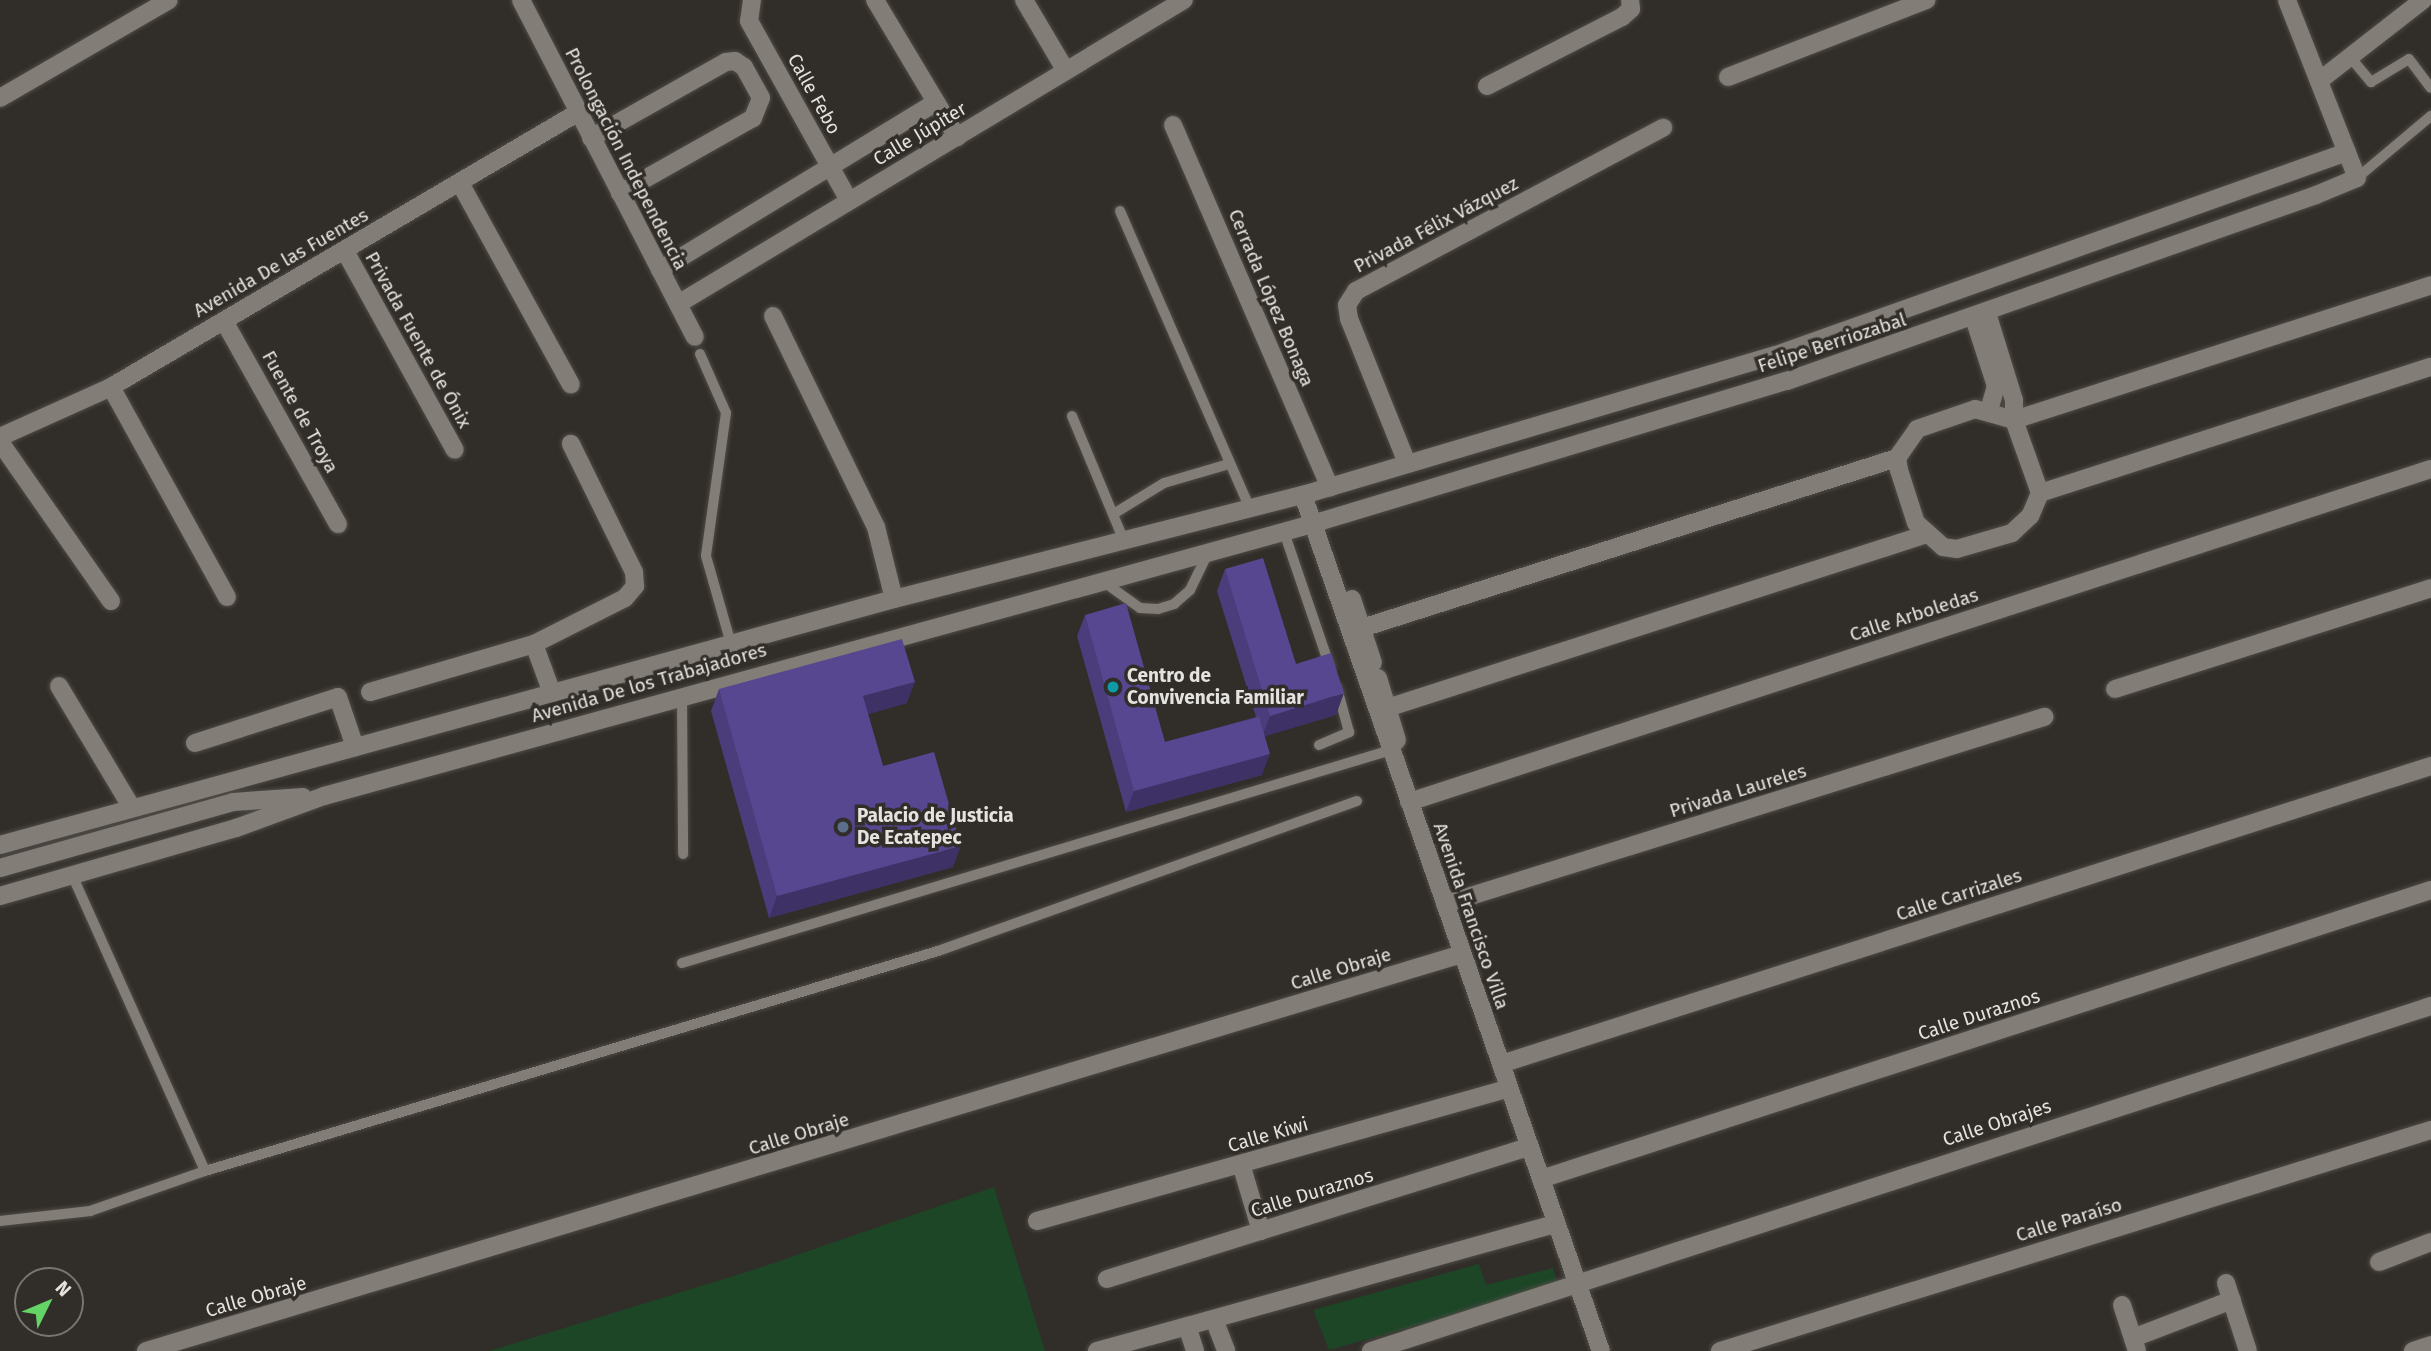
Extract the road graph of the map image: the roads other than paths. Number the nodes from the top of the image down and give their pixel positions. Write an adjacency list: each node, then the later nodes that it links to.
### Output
1 (169, 0): 17 (street)
2 (521, 0): 19 (street, Prolongación Independencia)
3 (875, 0): 18 (street)
4 (1024, 0): 12 (street)
5 (1630, 0): 15 (street)
6 (1927, 0): 13 (street)
7 (2287, 0): 14 (street)
8 (2423, 0): 11 (street)
9 (1175, 2): 12 (street, Calle Júpiter)
10 (750, 3): 26 (street, Calle Febo)
11 (2350, 57): 14 (street); 16 (lane)
12 (1066, 71): 23 (street, Calle Júpiter)
13 (1728, 77)
14 (2319, 80): 25 (street)
15 (1487, 86)
16 (2431, 88)
17 (0, 98)
18 (936, 102): 23 (street); 26 (street)
19 (577, 113): 24 (street, Prolongación Independencia); 28 (street, Avenida De las Fuentes)
20 (2431, 116): 27 (lane)
21 (1173, 125): 53 (street, Cerrada López Bonaga)
22 (1664, 128): 50 (street, Privada Félix Vázquez)
23 (957, 136): 30 (street, Calle Júpiter)
24 (591, 138): 29 (street, Prolongación Independencia); 29 (street)
25 (2347, 152): 27 (street); 50 (street, Felipe Berriozabal)
26 (830, 166): 30 (street, Calle Febo); 33 (street)
27 (2357, 178): 36 (street, Felipe Berriozabal)
28 (460, 183): 32 (street, Avenida De las Fuentes); 41 (street)
29 (620, 192): 33 (street, Prolongación Independencia)
30 (849, 201): 35 (street, Calle Júpiter)
31 (1120, 211): 51 (lane)
32 (345, 251): 38 (street, Avenida De las Fuentes); 48 (street, Privada Fuente de Ónix)
33 (660, 270): 35 (street, Prolongación Independencia)
34 (2431, 285): 45 (street)
35 (678, 304): 39 (street, Prolongación Independencia)
36 (1980, 315): 43 (street); 45 (street); 59 (street, Felipe Berriozabal)
37 (773, 316): 67 (street)
38 (224, 321): 42 (street, Avenida De las Fuentes); 58 (street, Fuente de Troya)
39 (698, 345): 72 (lane)
40 (2431, 368): 54 (street)
41 (571, 385)
42 (111, 387): 46 (street, Avenida De las Fuentes); 66 (street)
43 (1989, 410): 45 (street); 49 (street)
44 (1072, 416): 57 (lane)
45 (2014, 420): 54 (street)
46 (0, 439): 69 (street)
47 (571, 444): 71 (street)
48 (454, 450)
49 (1897, 458): 61 (street); 70 (street)
50 (1407, 463): 53 (street, Felipe Berriozabal)
51 (1229, 464): 56 (lane); 57 (lane)
52 (2431, 468): 87 (street, Calle Arboledas)
53 (1330, 487): 55 (street, Felipe Berriozabal)
54 (2040, 493): 61 (street)
55 (1303, 495): 56 (street, Avenida De los Trabajadores); 59 (street, Avenida Francisco Villa)
56 (1250, 509): 62 (street, Avenida De los Trabajadores)
57 (1115, 513): 62 (lane)
58 (338, 524)
59 (1312, 524): 60 (street, Avenida De los Trabajadores); 82 (street, Avenida Francisco Villa)
60 (1284, 532): 63 (street, Avenida De los Trabajadores); 81 (lane)
61 (1924, 535): 78 (street)
62 (1124, 541): 67 (street, Avenida De los Trabajadores)
63 (1209, 552): 64 (street, Avenida De los Trabajadores); 64 (lane)
64 (1101, 580): 77 (street, Avenida De los Trabajadores)
65 (2431, 588): 74 (street)
66 (227, 597)
67 (894, 599): 72 (street, Avenida De los Trabajadores)
68 (1352, 599): 70 (street)
69 (111, 601)
70 (1362, 628): 78 (street)
71 (534, 644): 75 (street); 76 (street)
72 (731, 644): 76 (street, Avenida De los Trabajadores)
73 (59, 686): 88 (street)
74 (2115, 689)
75 (370, 692)
76 (552, 693): 83 (street, Avenida De los Trabajadores)
77 (682, 696): 85 (street, Avenida De los Trabajadores); 90 (lane)
78 (1387, 708): 82 (street)
79 (2044, 717): 95 (street, Privada Laureles)
80 (195, 743): 83 (street)
81 (1319, 745)
82 (1394, 745): 87 (street, Avenida Francisco Villa); 97 (lane)
83 (355, 747): 88 (street, Avenida De los Trabajadores)
84 (2431, 766): 99 (street, Calle Carrizales)
85 (324, 796): 91 (street); 92 (street, Avenida De los Trabajadores)
86 (1357, 801): 104 (lane)
87 (1409, 802): 95 (street, Avenida Francisco Villa)
88 (132, 808): 89 (street, Avenida De los Trabajadores)
89 (0, 845)
90 (683, 854)
91 (0, 868)
92 (73, 877): 94 (street, Avenida De los Trabajadores); 104 (lane)
93 (2431, 890): 105 (street, Calle Duraznos)
94 (0, 896)
95 (1445, 904): 96 (street, Avenida Francisco Villa)
96 (1462, 954): 99 (street, Avenida Francisco Villa); 119 (street, Calle Obraje)
97 (682, 963)
98 (2431, 1006): 113 (street, Calle Obrajes)
99 (1500, 1064): 100 (street, Avenida Francisco Villa)
100 (1509, 1088): 102 (street, Avenida Francisco Villa); 103 (street, Calle Kiwi)
101 (2431, 1130): 125 (street, Calle Paraíso)
102 (1529, 1147): 105 (street, Avenida Francisco Villa); 109 (street, Calle Duraznos)
103 (1241, 1164): 107 (street, Calle Kiwi); 109 (street)
104 (205, 1171): 106 (lane)
105 (1541, 1179): 108 (street, Avenida Francisco Villa)
106 (0, 1221)
107 (1038, 1221)
108 (1556, 1224): 113 (street, Avenida Francisco Villa); 115 (street)
109 (1261, 1231): 112 (street, Calle Duraznos)
110 (2431, 1242): 111 (street)
111 (2379, 1262)
112 (1107, 1279)
113 (1576, 1281): 123 (street, Calle Obrajes); 124 (street, Avenida Francisco Villa)
114 (2122, 1305): 117 (street)
115 (1214, 1318): 116 (street); 122 (street)
116 (1187, 1326): 120 (street); 121 (street)
117 (2135, 1345): 126 (street)
118 (2431, 1345): 127 (street)
119 (146, 1351)
120 (1097, 1351)
121 (1195, 1351)
122 (1226, 1351)
123 (1371, 1351)
124 (1601, 1351)
125 (1720, 1351)
126 (2248, 1351)
127 (2413, 1351)

